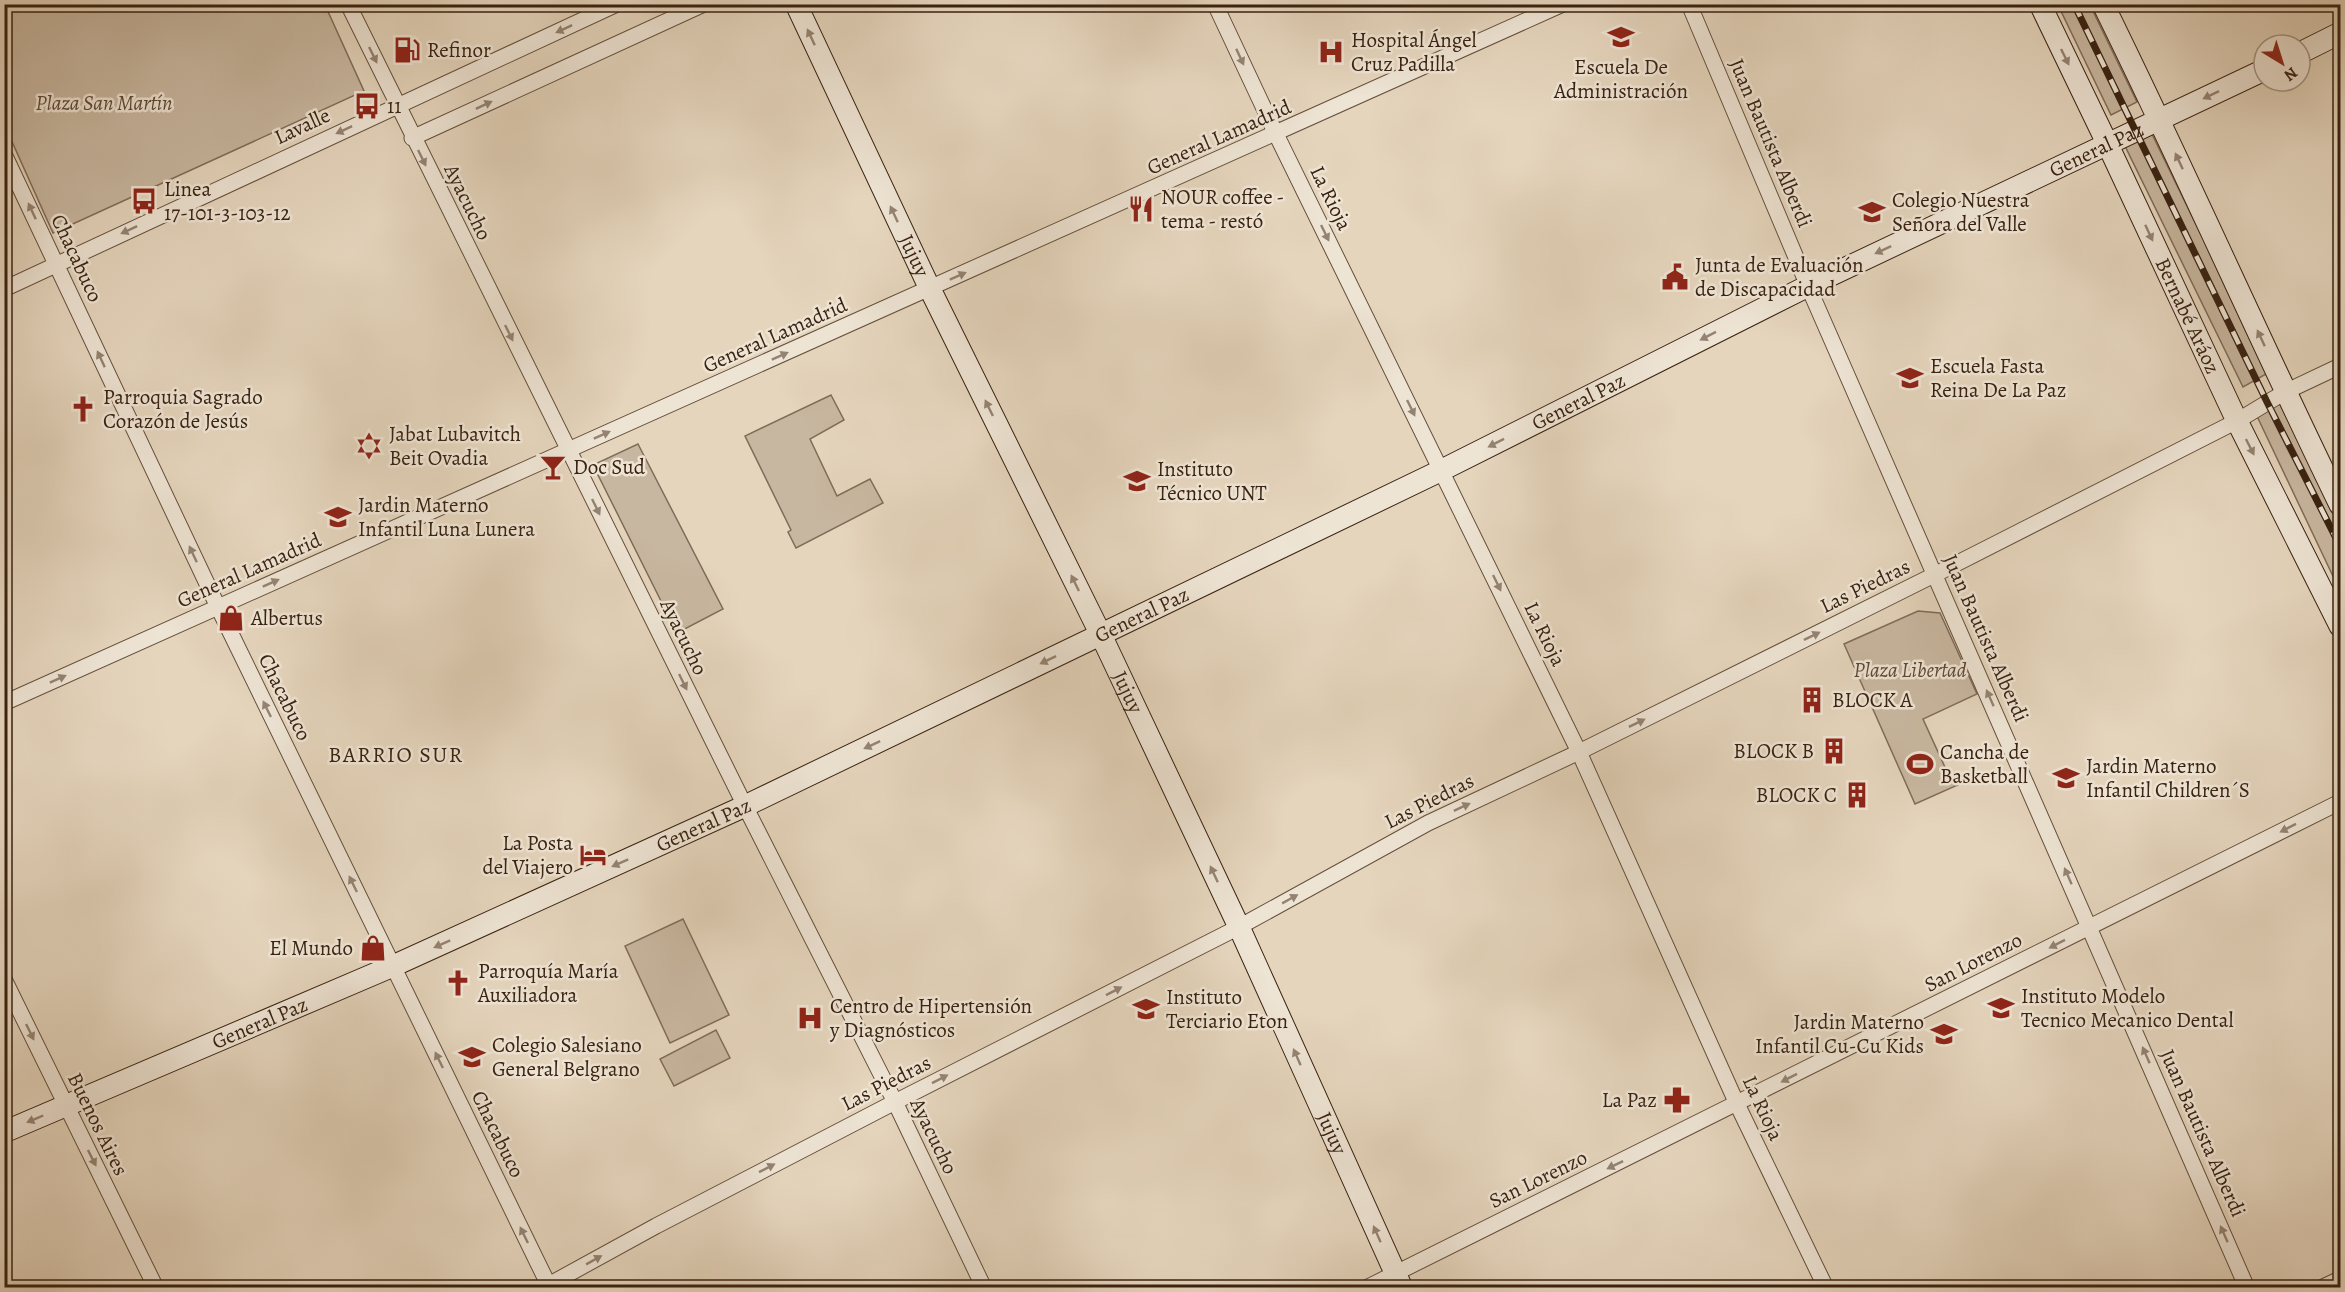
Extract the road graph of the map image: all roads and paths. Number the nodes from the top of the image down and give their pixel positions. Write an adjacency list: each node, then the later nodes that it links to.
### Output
1 (348, 4): 13 (street, Ayacucho, one-way to 13)
2 (617, 4): 13 (street, Lavalle, one-way to 13)
3 (704, 4): 16 (street, one-way to 3)
4 (796, 4): 22 (street, Jujuy, one-way to 4)
5 (1215, 4): 15 (street, La Rioja, one-way to 15)
6 (1563, 4): 15 (street, General Lamadrid)
7 (1689, 4): 20 (street, Juan Bautista Alberdi)
8 (2040, 4): 17 (street, Bernabé Aráoz, one-way to 17)
9 (2103, 4): 14 (street)
10 (2340, 33): 11 (street)
11 (2312, 47)
12 (2252, 76): 14 (street, General Paz, one-way to 14)
13 (397, 105): 16 (street, Ayacucho); 19 (street, Lavalle, one-way to 19)
14 (2160, 120): 17 (street, General Paz); 24 (street, one-way to 14)
15 (1276, 134): 22 (street, General Lamadrid, one-way to 15); 27 (street, La Rioja, one-way to 27)
16 (412, 138): 26 (street, Ayacucho, one-way to 26)
17 (2108, 143): 20 (street, General Paz, one-way to 20); 25 (street, Bernabé Aráoz, one-way to 25)
18 (4, 154): 19 (street, Chacabuco, one-way to 18)
19 (57, 264): 21 (street, Lavalle); 30 (street, Chacabuco, one-way to 19)
20 (1808, 286): 27 (street, General Paz, one-way to 27); 29 (street, Juan Bautista Alberdi)
21 (4, 289)
22 (930, 289): 26 (street, General Lamadrid, one-way to 22); 32 (street, Jujuy, one-way to 22)
23 (2340, 366): 24 (street, Las Piedras)
24 (2285, 392): 25 (street, Las Piedras); 28 (street)
25 (2237, 420): 29 (street, Las Piedras); 31 (street, Bernabé Aráoz, one-way to 31)
26 (568, 450): 30 (street, General Lamadrid, one-way to 26); 36 (street, Ayacucho, one-way to 36)
27 (1442, 470): 32 (street, General Paz); 34 (street, La Rioja, one-way to 34)
28 (2340, 505)
29 (1935, 574): 34 (street, Las Piedras, one-way to 29); 38 (street, Juan Bautista Alberdi, one-way to 29)
30 (218, 608): 33 (street, General Lamadrid, one-way to 30); 39 (street, Chacabuco, one-way to 30)
31 (2340, 626)
32 (1101, 635): 36 (street, General Paz, one-way to 36); 37 (street, Jujuy, one-way to 32)
33 (4, 703)
34 (1578, 752): 37 (street, Las Piedras, one-way to 34); 42 (street, La Rioja)
35 (2340, 802): 38 (street, San Lorenzo, one-way to 38)
36 (745, 806): 39 (street, General Paz, one-way to 39); 41 (street, Ayacucho)
37 (1239, 927): 41 (street, Las Piedras, one-way to 37); 46 (street, Jujuy, one-way to 37)
38 (2091, 927): 42 (street, San Lorenzo, one-way to 42); 52 (street, Juan Bautista Alberdi, one-way to 38)
39 (393, 966): 43 (street, General Paz); 48 (street, Chacabuco, one-way to 39)
40 (4, 979): 43 (street, Buenos Aires, one-way to 43)
41 (895, 1102): 48 (street, Las Piedras, one-way to 41); 49 (street, Ayacucho)
42 (1737, 1104): 46 (street, San Lorenzo, one-way to 46); 51 (street, La Rioja)
43 (66, 1106): 44 (street, General Paz, one-way to 44); 47 (street, Buenos Aires, one-way to 47)
44 (4, 1132)
45 (2340, 1279): 53 (street)
46 (1398, 1280): 50 (street, San Lorenzo)
47 (156, 1287)
48 (547, 1287)
49 (984, 1287)
50 (1366, 1287)
51 (1826, 1287)
52 (2247, 1287)
53 (2321, 1287)

